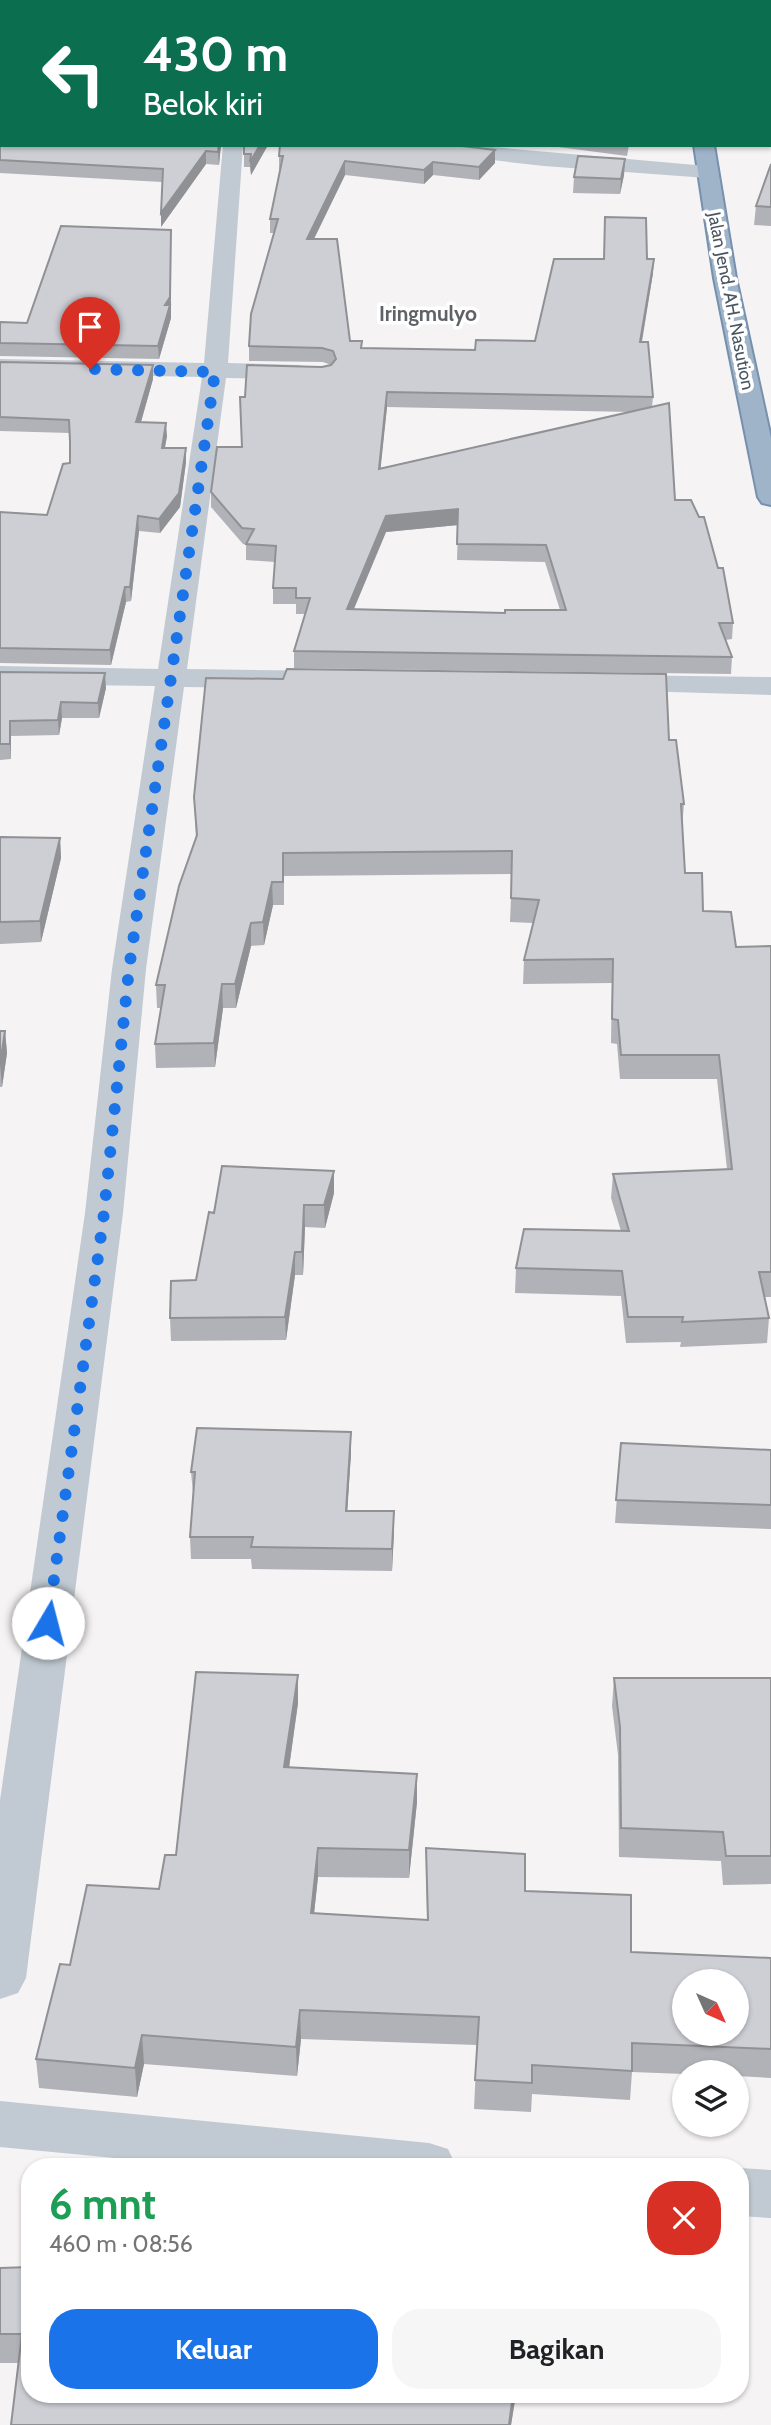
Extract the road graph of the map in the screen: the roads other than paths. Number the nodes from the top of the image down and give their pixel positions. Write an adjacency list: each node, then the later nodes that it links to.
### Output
1 (233, 147): 6 (street)
2 (430, 147): 4 (street)
3 (704, 147): 4 (highway, Jalan Jend. AH. Nasution)
4 (707, 172): 8 (highway, Jalan Jend. AH. Nasution)
5 (0, 366): 6 (street)
6 (215, 372): 7 (street); 10 (street)
7 (322, 372)
8 (771, 497)
9 (0, 675): 10 (street)
10 (173, 677): 11 (street); 14 (street)
11 (367, 680)
12 (589, 683): 13 (street)
13 (771, 686)
14 (0, 1978)
15 (0, 2124): 16 (street)
16 (347, 2158)
17 (749, 2193): 18 (street)
18 (771, 2194)

